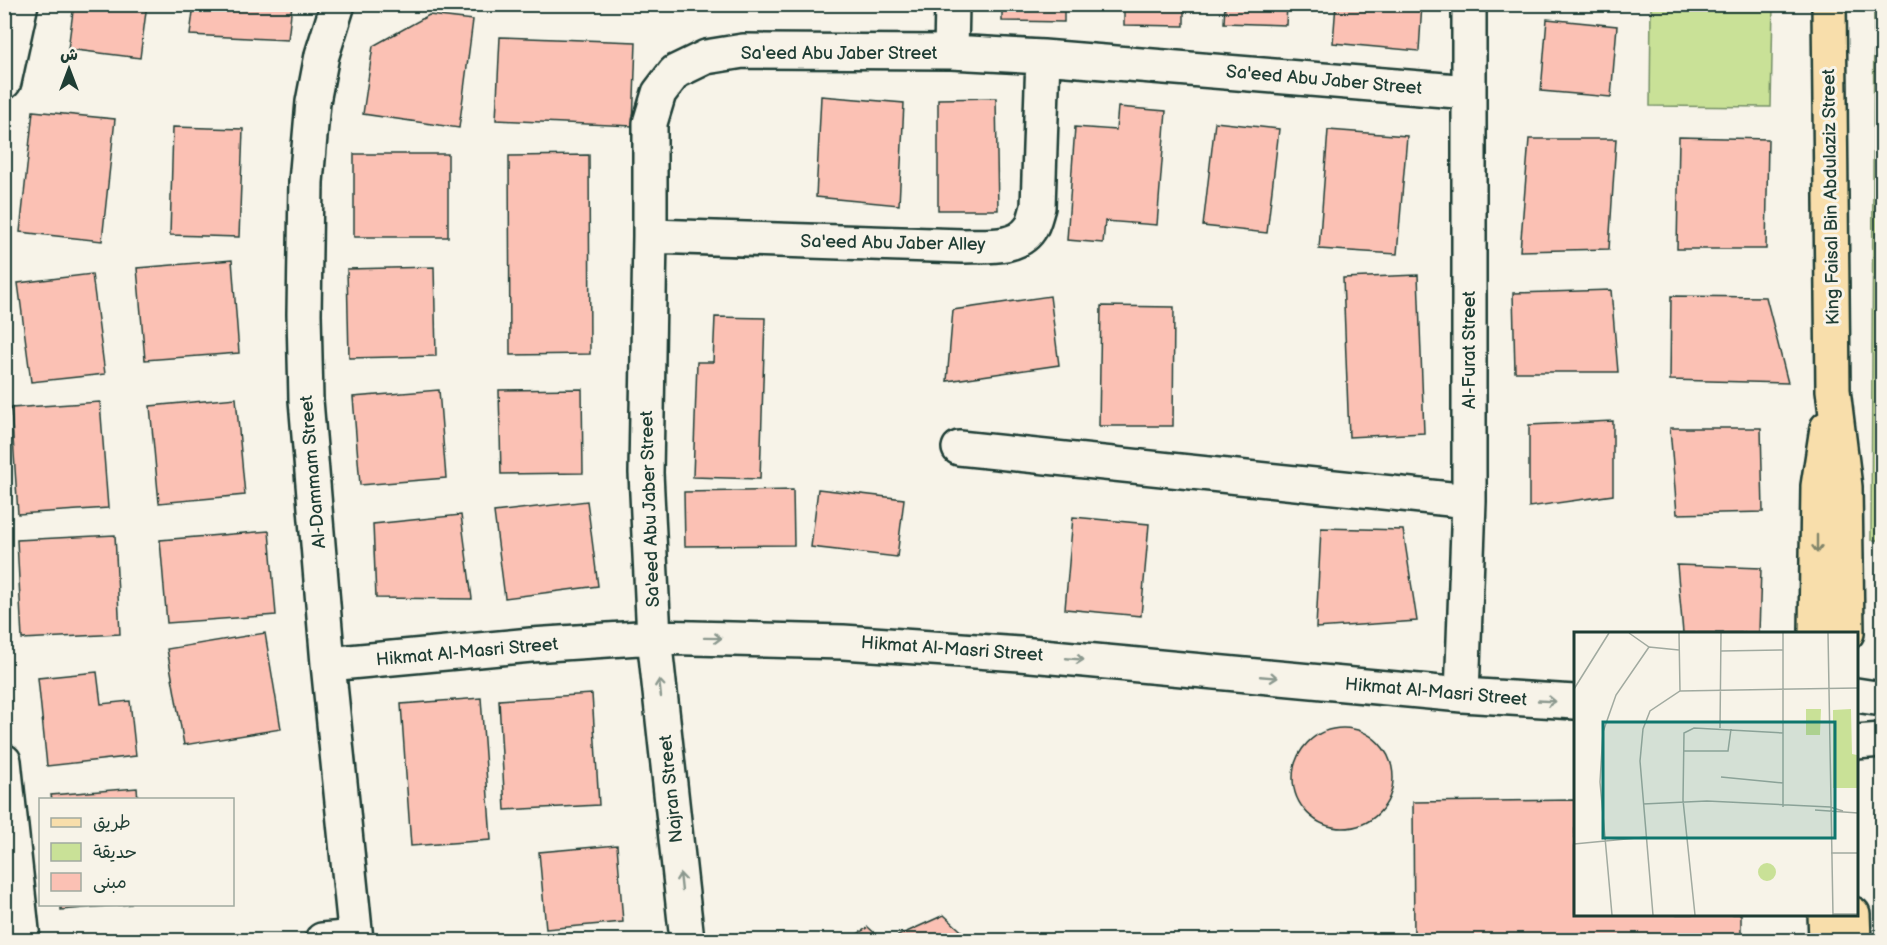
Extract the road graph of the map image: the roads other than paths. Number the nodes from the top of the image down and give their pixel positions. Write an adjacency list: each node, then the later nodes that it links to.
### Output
1 (21, 4): 8 (street)
2 (338, 4): 17 (street, Al-Dammam Street)
3 (952, 4): 6 (street)
4 (1469, 4): 9 (street, Al-Furat Street)
5 (1829, 4): 11 (main road, King Faisal Bin Abdulaziz Street)
6 (951, 52): 7 (street, Sa'eed Abu Jaber Street); 10 (street, Sa'eed Abu Jaber Street)
7 (1043, 57): 9 (street, Sa'eed Abu Jaber Street); 10 (street, Sa'eed Abu Jaber Alley)
8 (4, 81)
9 (1469, 92): 13 (street, Al-Furat Street)
10 (650, 236): 16 (street, Sa'eed Abu Jaber Street)
11 (1833, 390): 14 (main road, King Faisal Bin Abdulaziz Street, one-way to 14); 15 (main road, King Faisal Bin Abdulaziz Street)
12 (959, 448): 13 (street)
13 (1468, 501): 19 (street, Al-Furat Street)
14 (1816, 632)
15 (1847, 632)
16 (654, 637): 17 (street, Hikmat Al-Masri Street); 19 (street, Hikmat Al-Masri Street, one-way to 19); 30 (street, Najran Street, one-way to 16)
17 (328, 664): 27 (street, Al-Dammam Street)
18 (1857, 695): 20 (street)
19 (1462, 696): 21 (street, Hikmat Al-Masri Street, one-way to 21)
20 (1882, 699)
21 (1574, 702)
22 (1882, 740): 23 (street)
23 (1857, 742)
24 (4, 761): 28 (street)
25 (1825, 915): 31 (main road)
26 (1853, 915): 32 (main road)
27 (356, 939): 29 (street)
28 (23, 940)
29 (322, 940)
30 (687, 940)
31 (1826, 940)
32 (1854, 940)

